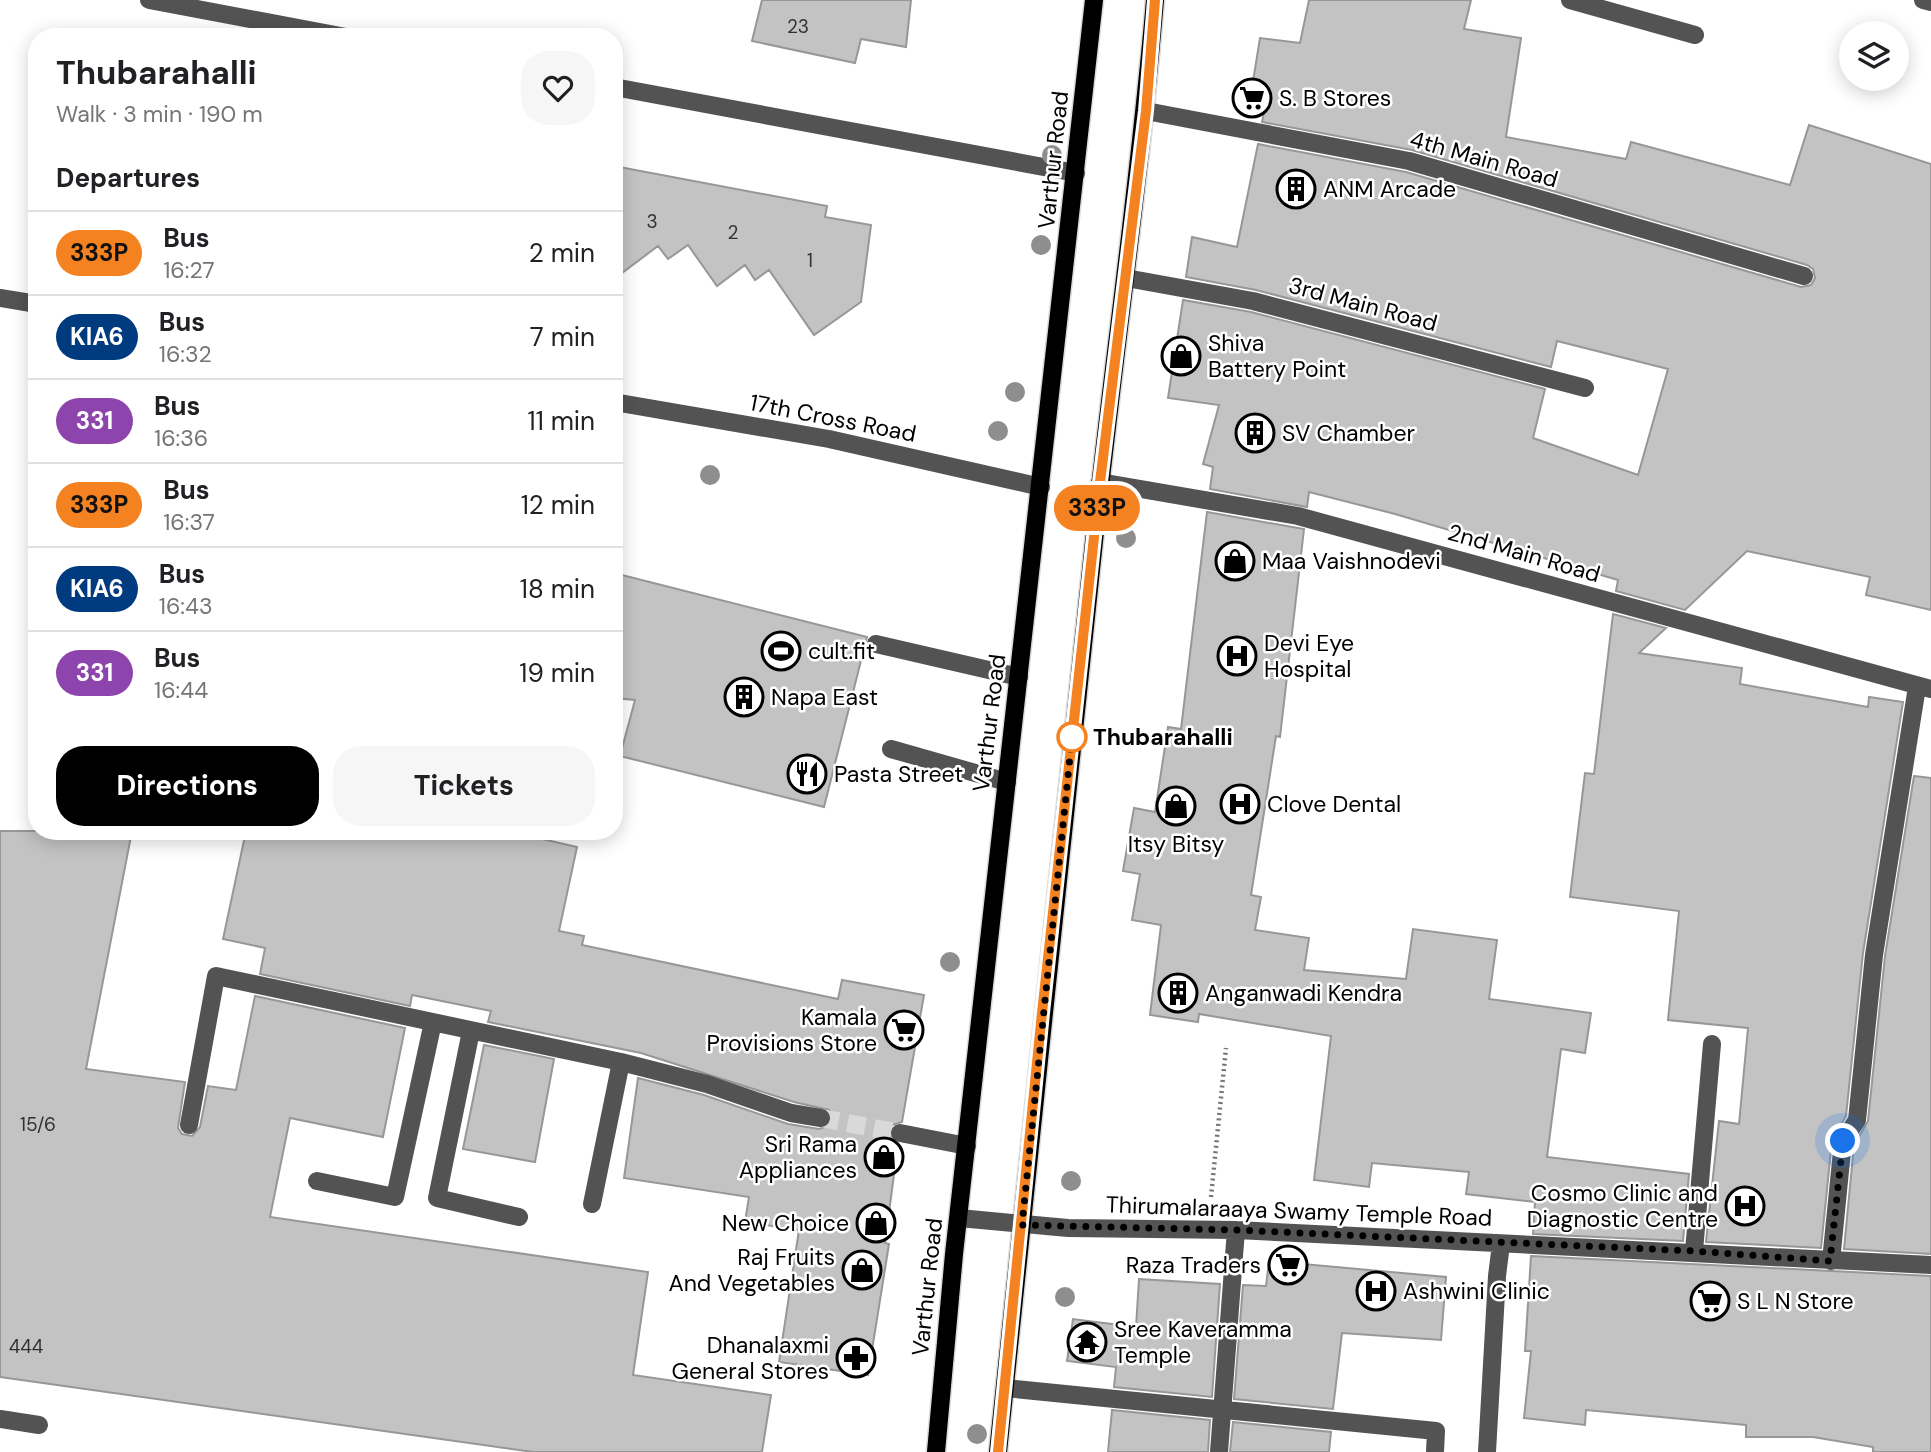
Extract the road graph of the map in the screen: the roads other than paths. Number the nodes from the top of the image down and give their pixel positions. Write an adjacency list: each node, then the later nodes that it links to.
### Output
1 (149, 0): 7 (street)
2 (1094, 0): 11 (main road, Varthur Road)
3 (1155, 0): 10 (main road)
4 (1570, 0): 8 (street)
5 (1923, 0): 6 (street)
6 (1931, 2)
7 (298, 28)
8 (1695, 35)
9 (623, 89): 11 (street)
10 (1146, 111): 12 (street, 4th Main Road); 13 (main road)
11 (1076, 173): 19 (main road, Varthur Road)
12 (1804, 276)
13 (1126, 278): 16 (street, 3rd Main Road); 18 (main road)
14 (0, 298): 15 (street)
15 (28, 303)
16 (1585, 388)
17 (623, 404): 19 (street, 17th Cross Road)
18 (1100, 482): 22 (street, 2nd Main Road); 37 (main road)
19 (1041, 487): 21 (main road, Varthur Road)
20 (876, 644): 21 (street)
21 (1019, 677): 24 (main road, Varthur Road)
22 (1924, 688): 41 (street)
23 (891, 749): 24 (street)
24 (1007, 782): 32 (main road, Varthur Road)
25 (433, 1022): 26 (street); 30 (street); 33 (street)
26 (471, 1031): 28 (street); 35 (street)
27 (1712, 1044): 40 (street)
28 (621, 1062): 29 (street); 34 (street)
29 (821, 1118)
30 (189, 1125)
31 (900, 1133): 32 (street)
32 (967, 1146): 36 (main road, Varthur Road)
33 (317, 1181)
34 (592, 1204)
35 (519, 1217)
36 (959, 1218): 37 (street, Thirumalaraaya Swamy Temple Road); 47 (main road, Varthur Road)
37 (1022, 1225): 38 (street, Thirumalaraaya Swamy Temple Road); 43 (main road)
38 (1236, 1230): 39 (street, Thirumalaraaya Swamy Temple Road); 44 (street)
39 (1502, 1244): 40 (street, Thirumalaraaya Swamy Temple Road); 51 (street)
40 (1694, 1251): 41 (street, Thirumalaraaya Swamy Temple Road)
41 (1830, 1261): 42 (street, Thirumalaraaya Swamy Temple Road)
42 (1931, 1265)
43 (1004, 1388): 44 (street); 48 (main road)
44 (1223, 1410): 49 (street); 50 (street)
45 (0, 1419): 46 (street)
46 (39, 1425)
47 (936, 1452)
48 (998, 1452)
49 (1219, 1452)
50 (1435, 1452)
51 (1487, 1452)

